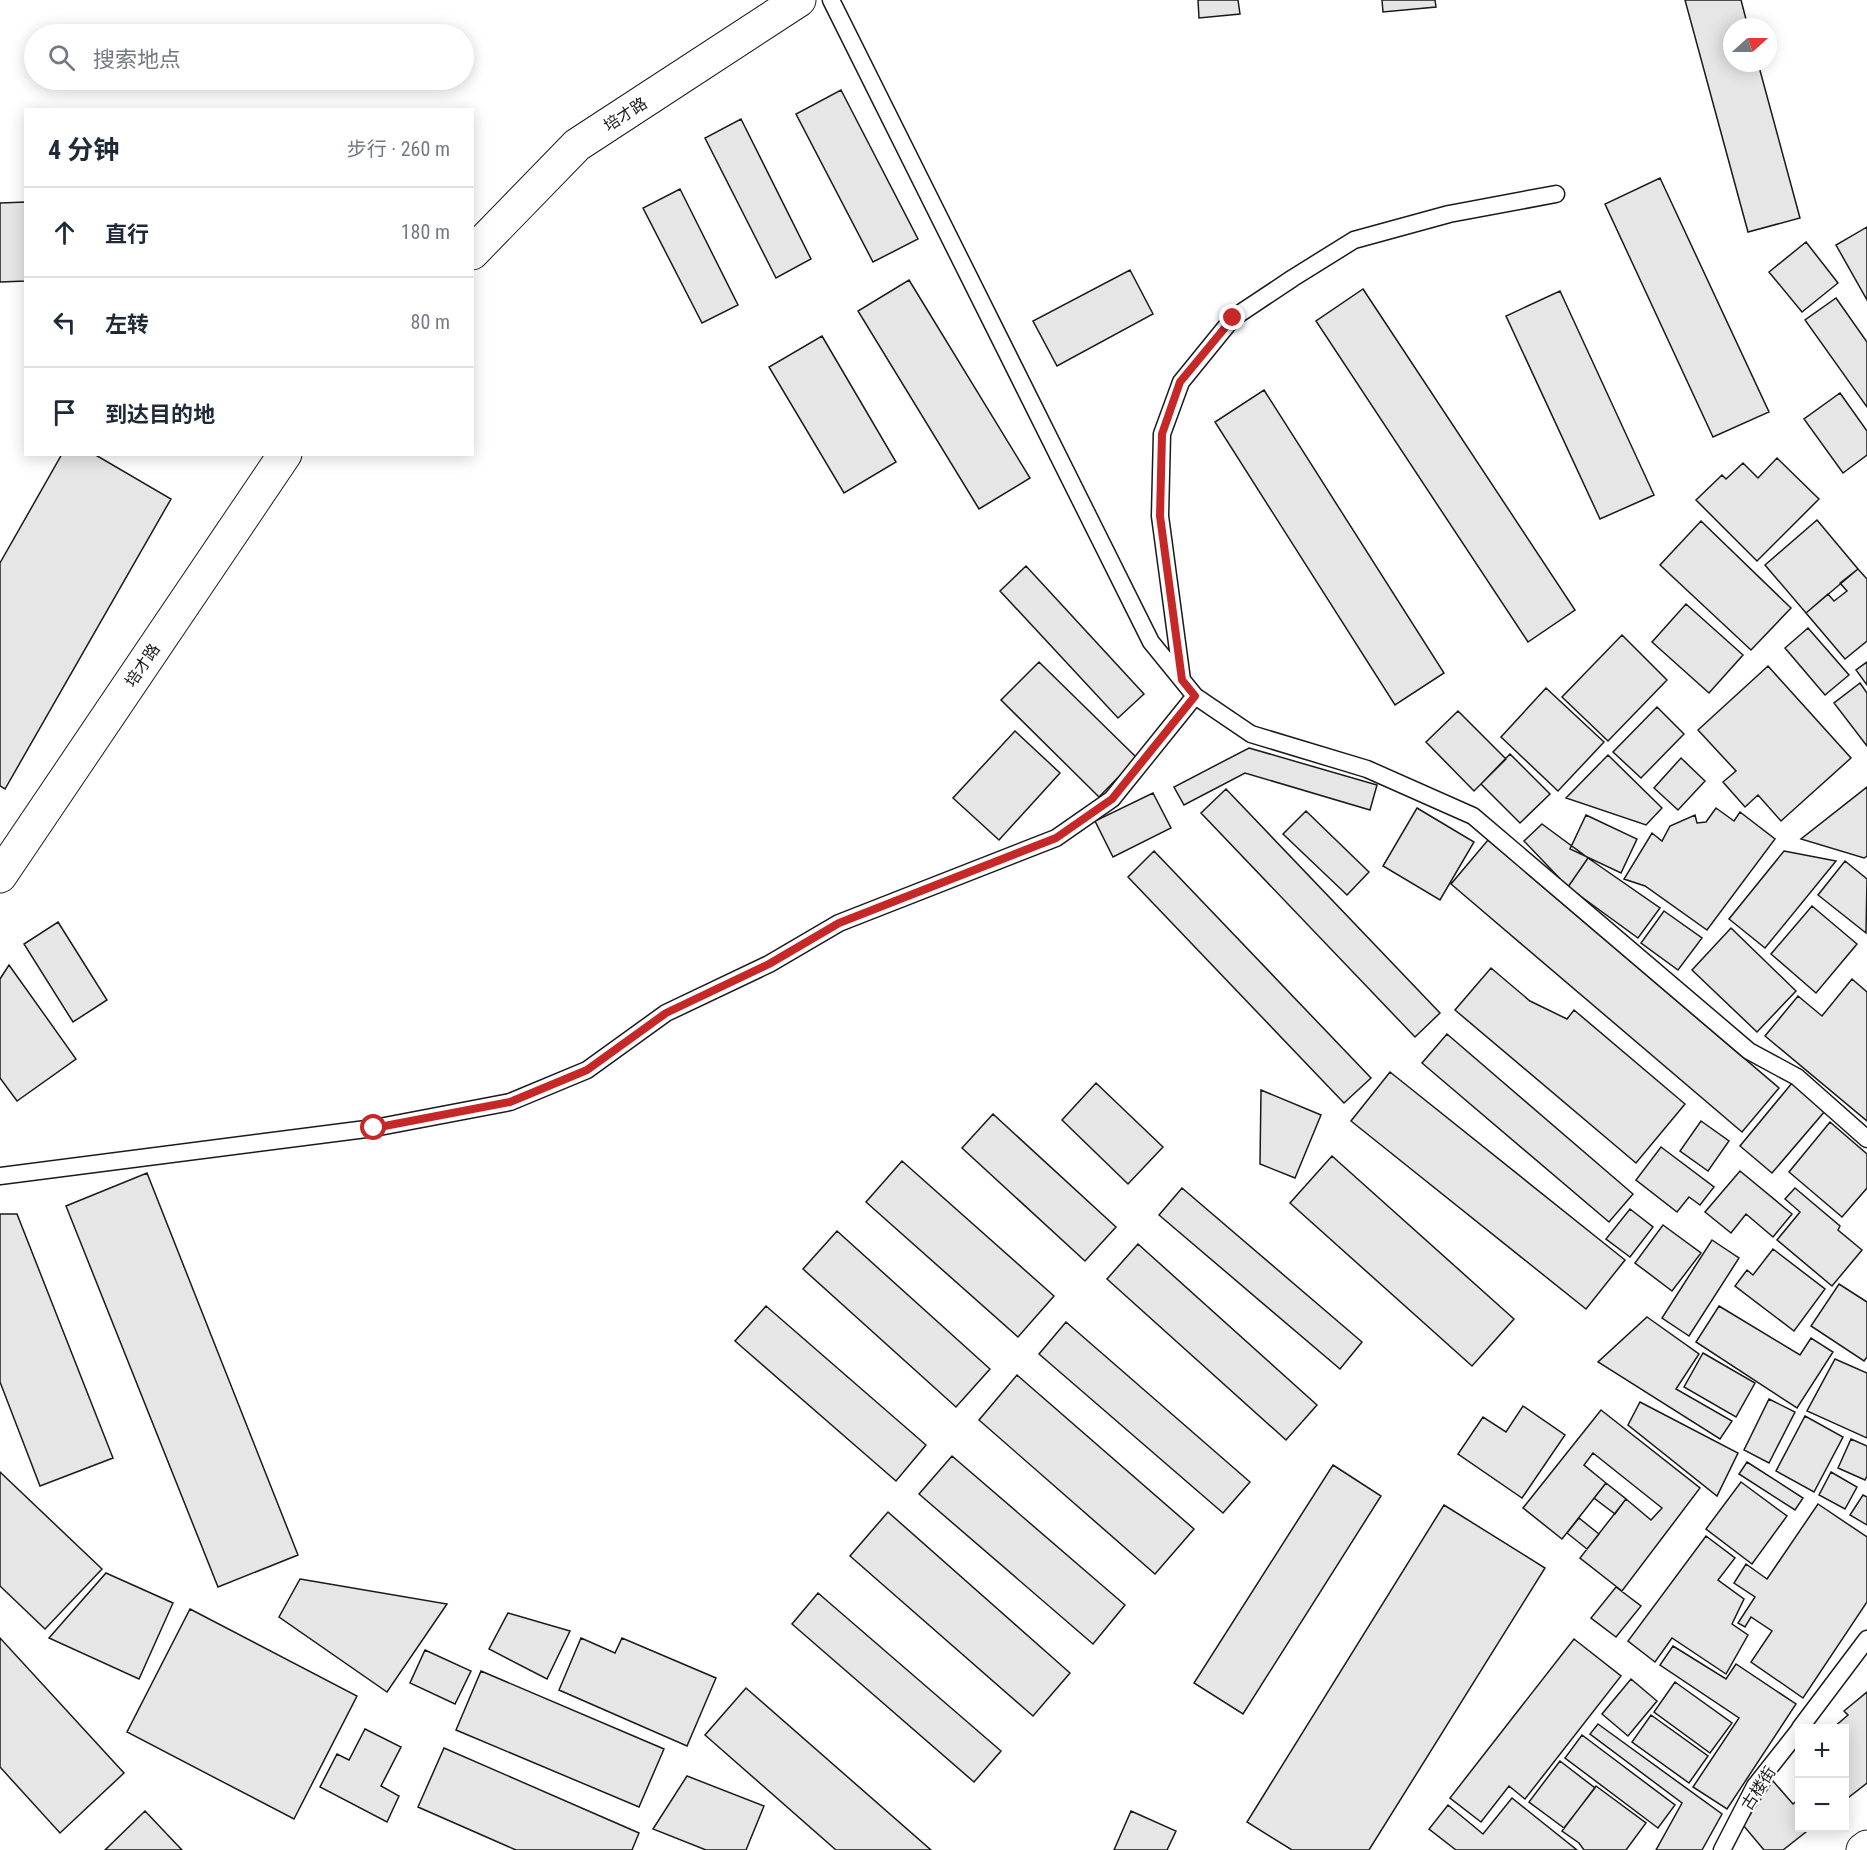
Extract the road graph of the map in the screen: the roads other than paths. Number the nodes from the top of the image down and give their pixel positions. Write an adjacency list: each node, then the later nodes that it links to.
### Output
1 (799, 0): 4 (street, 培才路)
2 (831, 0): 6 (lane)
3 (1556, 194): 6 (lane)
4 (474, 251)
5 (284, 456): 8 (street, 培才路)
6 (1182, 680): 7 (lane)
7 (1195, 696): 9 (lane); 10 (lane)
8 (0, 876)
9 (1867, 1139)
10 (0, 1176)
11 (1867, 1639): 12 (lane, 古楼街)
12 (1804, 1724)
13 (1795, 1735): 15 (lane, 古楼街)
14 (1867, 1847): 16 (street)
15 (1722, 1850)
16 (1863, 1850)

